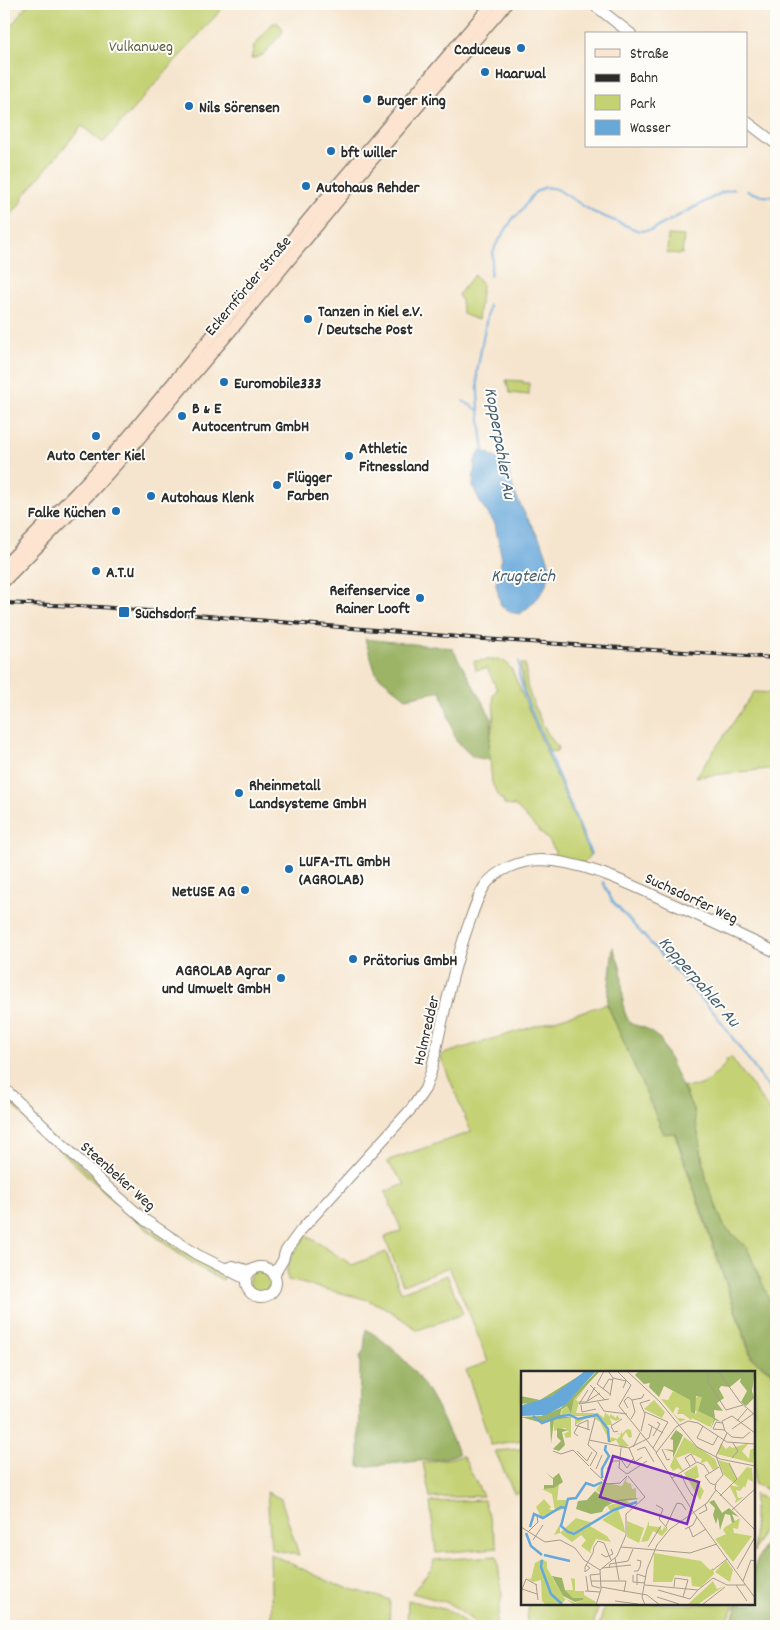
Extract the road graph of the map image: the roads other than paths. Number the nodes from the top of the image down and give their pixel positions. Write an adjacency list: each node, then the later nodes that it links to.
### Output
1 (492, 4): 7 (main road, Eckernförder Straße)
2 (506, 4): 7 (main road, Eckernförder Straße)
3 (593, 4): 4 (street)
4 (628, 32)
5 (748, 123): 6 (street)
6 (776, 144)
7 (350, 178): 8 (main road, Eckernförder Straße); 9 (main road, Eckernförder Straße)
8 (4, 566)
9 (4, 581)
10 (594, 871): 11 (street, Suchsdorfer Weg); 13 (street, Holmredder)
11 (776, 952)
12 (4, 1088): 14 (street, Steenbeker Weg)
13 (271, 1272): 14 (street, Steenbeker Weg); 14 (street)
14 (248, 1275)

